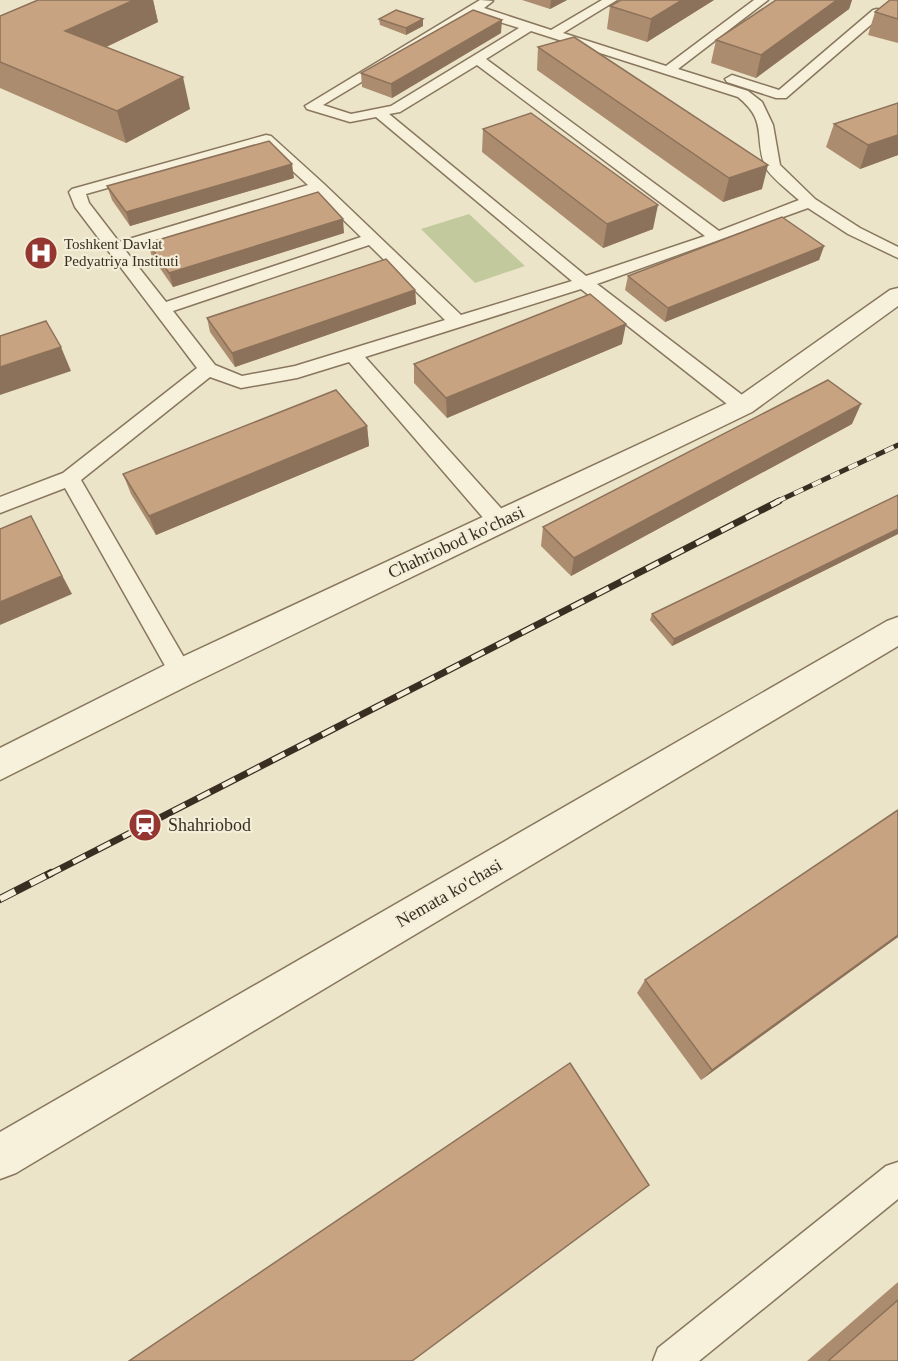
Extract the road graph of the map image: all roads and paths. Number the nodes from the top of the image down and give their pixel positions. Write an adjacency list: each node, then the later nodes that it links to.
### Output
1 (489, 0): 4 (lane)
2 (611, 0): 6 (lane)
3 (762, 0): 10 (lane)
4 (473, 9): 7 (lane); 11 (lane)
5 (877, 13): 10 (lane)
6 (568, 26): 8 (lane); 10 (lane)
7 (529, 27): 8 (lane); 9 (lane)
8 (553, 34): 10 (lane)
9 (478, 59): 11 (lane); 14 (lane)
10 (674, 66): 13 (lane)
11 (378, 112): 18 (lane)
12 (319, 187): 15 (lane); 16 (lane); 16 (lane)
13 (809, 202): 14 (lane); 17 (lane)
14 (717, 237): 18 (lane)
15 (372, 239): 20 (lane); 21 (lane)
16 (115, 248): 20 (lane)
17 (898, 253)
18 (584, 283): 21 (lane); 24 (lane)
19 (898, 296): 24 (street, Chahriobod ko'chasi)
20 (162, 309): 23 (lane)
21 (458, 322): 22 (lane)
22 (352, 354): 23 (lane); 27 (lane)
23 (208, 369): 25 (lane)
24 (743, 406): 27 (street, Chahriobod ko'chasi)
25 (70, 478): 26 (lane); 29 (lane)
26 (0, 506)
27 (500, 522): 29 (street, Chahriobod ko'chasi)
28 (898, 630): 31 (street, Nemata ko'chasi)
29 (181, 673): 30 (street, Chahriobod ko'chasi)
30 (0, 765)
31 (0, 1157)
32 (898, 1178): 33 (lane)
33 (671, 1361)

